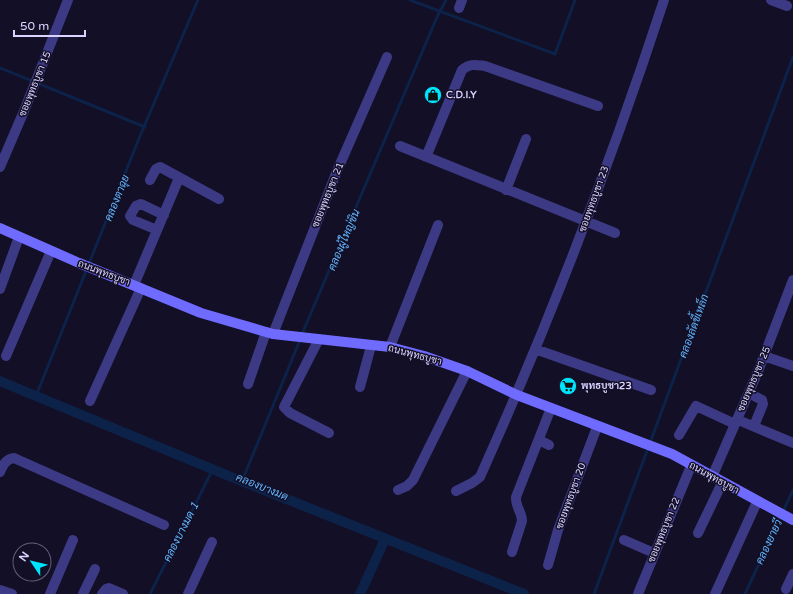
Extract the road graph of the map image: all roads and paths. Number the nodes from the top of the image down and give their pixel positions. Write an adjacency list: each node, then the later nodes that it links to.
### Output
1 (68, 0): 10 (street, ซอยพุทธบูชา 15)
2 (664, 0): 16 (street, ซอยพุทธบูชา 23)
3 (771, 0): 4 (street)
4 (786, 6)
5 (387, 57): 26 (street, ซอยพุทธบูชา 21)
6 (598, 106): 9 (street)
7 (526, 139): 13 (street)
8 (400, 146): 9 (street)
9 (426, 156): 13 (street)
10 (0, 167)
11 (179, 178): 12 (street); 14 (street); 15 (street)
12 (150, 180)
13 (506, 190): 16 (street)
14 (219, 198)
15 (164, 215): 19 (street); 19 (street)
16 (585, 223): 20 (street); 30 (street, ซอยพุทธบูชา 23)
17 (438, 225): 29 (street)
18 (0, 228): 21 (main road, ถนนพุทธบูชา)
19 (157, 230): 24 (street)
20 (615, 234)
21 (19, 237): 22 (main road, ถนนพุทธบูชา); 25 (street)
22 (51, 251): 24 (main road, ถนนพุทธบูชา); 31 (street)
23 (793, 280): 32 (street, ซอยพุทธบูชา 25)
24 (138, 286): 26 (main road, ถนนพุทธบูชา); 40 (street)
25 (0, 289)
26 (269, 333): 27 (main road, ถนนพุทธบูชา); 35 (street, ซอยพุทธบูชา 21)
27 (314, 339): 28 (main road, ถนนพุทธบูชา); 45 (street)
28 (371, 346): 29 (main road, ถนนพุทธบูชา); 36 (street)
29 (390, 347): 34 (main road, ถนนพุทธบูชา)
30 (535, 349): 37 (street); 39 (street, ซอยพุทธบูชา 23)
31 (6, 356)
32 (764, 356): 33 (street); 38 (street, ซอยพุทธบูชา 25)
33 (793, 366)
34 (467, 371): 39 (main road, ถนนพุทธบูชา); 54 (street)
35 (248, 384)
36 (360, 388)
37 (651, 390)
38 (749, 393): 42 (street, ซอยพุทธบูชา 25); 43 (street)
39 (517, 395): 41 (main road, ถนนพุทธบูชา); 55 (street, ซอยพุทธบูชา 23)
40 (90, 401)
41 (551, 408): 44 (main road, ถนนพุทธบูชา); 47 (street)
42 (739, 423): 43 (street); 46 (street); 52 (street, ซอยพุทธบูชา 25)
43 (754, 426): 48 (street)
44 (597, 427): 50 (main road, ถนนพุทธบูชา); 65 (street, ซอยพุทธบูชา 20)
45 (329, 433)
46 (679, 435)
47 (539, 440): 49 (street); 63 (street)
48 (793, 443)
49 (549, 445)
50 (691, 466): 52 (main road, ถนนพุทธบูชา); 64 (street, ซอยพุทธบูชา 22)
51 (0, 472): 58 (street)
52 (712, 477): 53 (main road, ถนนพุทธบูชา)
53 (722, 483): 56 (main road, ถนนพุทธบูชา); 59 (street)
54 (398, 490)
55 (456, 491)
56 (757, 502): 57 (main road, ถนนพุทธบูชา); 75 (street)
57 (785, 516)
58 (164, 526)
59 (698, 533)
60 (73, 540): 69 (street)
61 (624, 540): 64 (street)
62 (212, 542): 73 (street)
63 (512, 552)
64 (654, 554): 74 (street, ซอยพุทธบูชา 22)
65 (548, 565)
66 (95, 569): 70 (street)
67 (793, 574): 68 (street)
68 (786, 589)
69 (50, 594)
70 (84, 594)
71 (102, 594): 72 (street)
72 (123, 594)
73 (188, 594)
74 (638, 594)
75 (715, 594)

